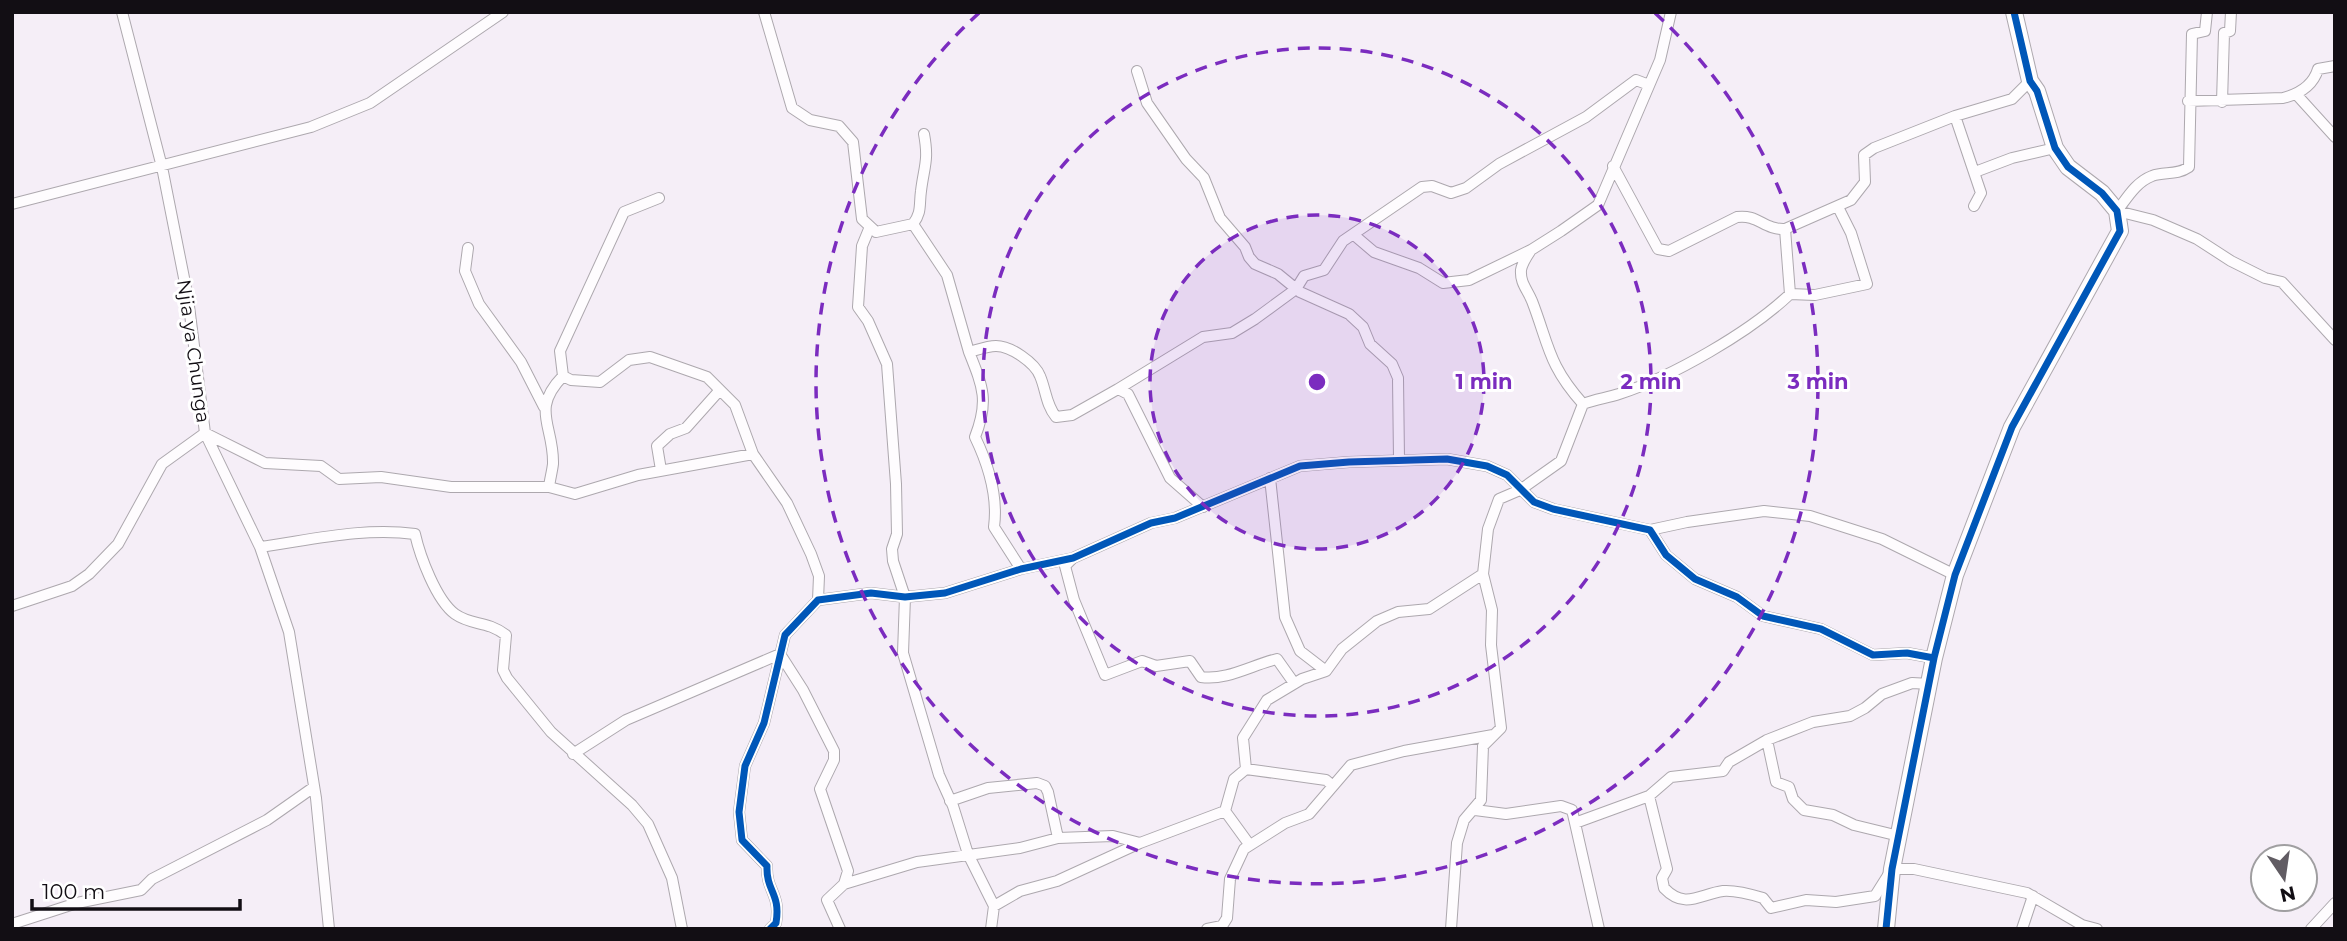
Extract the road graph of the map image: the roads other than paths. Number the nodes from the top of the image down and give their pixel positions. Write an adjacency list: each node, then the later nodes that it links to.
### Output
1 (122, 12): 20 (street, Njia ya Chunga)
2 (503, 12): 20 (street)
3 (764, 12): 28 (street)
4 (2014, 12): 10 (street)
5 (2207, 12): 13 (street)
6 (2231, 12): 14 (street)
7 (1671, 13): 11 (street)
8 (2335, 66): 12 (street)
9 (1137, 72): 33 (street)
10 (2030, 81): 15 (street); 18 (street)
11 (1649, 85): 19 (street); 30 (street)
12 (2296, 94): 14 (street); 17 (street)
13 (2188, 101): 14 (street); 26 (street)
14 (2222, 102)
15 (1955, 116): 21 (street); 25 (street)
16 (925, 134): 27 (street)
17 (2335, 136)
18 (2054, 148): 21 (street); 26 (street)
19 (1613, 166): 29 (street); 32 (street)
20 (162, 167): 23 (street); 42 (street, Njia ya Chunga)
21 (1975, 172): 24 (street)
22 (659, 198): 37 (street)
23 (12, 204)
24 (1973, 206)
25 (1838, 207): 29 (street); 34 (street)
26 (2117, 211): 35 (street); 55 (street)
27 (913, 224): 28 (street); 36 (street)
28 (869, 229): 56 (street)
29 (1785, 229): 34 (street)
30 (1354, 235): 32 (street); 33 (street)
31 (468, 248): 41 (street)
32 (1531, 250): 40 (street)
33 (1296, 289): 38 (street); 44 (street)
34 (1790, 294): 40 (street)
35 (2335, 340)
36 (969, 352): 38 (street); 53 (street)
37 (563, 376): 39 (street); 41 (street)
38 (1118, 388): 49 (street)
39 (719, 391): 43 (street); 45 (street)
40 (1583, 404): 48 (street)
41 (544, 407): 47 (street)
42 (205, 433): 47 (street); 51 (street, Njia ya Chunga); 58 (street)
43 (753, 454): 45 (street); 57 (street)
44 (1399, 459): 46 (street); 48 (street)
45 (661, 470): 47 (street)
46 (1270, 478): 49 (street); 61 (street)
47 (549, 486)
48 (1520, 490): 50 (street); 54 (street)
49 (1203, 507): 52 (street)
50 (1650, 530): 55 (street); 60 (street)
51 (260, 547): 66 (street); 69 (street, Njia ya Chunga)
52 (1073, 558): 53 (street); 62 (street)
53 (1021, 569): 56 (street)
54 (1483, 574): 61 (street); 64 (street)
55 (1955, 575): 60 (street)
56 (905, 597): 57 (street); 71 (street)
57 (818, 600): 59 (street)
58 (12, 606)
59 (779, 654): 66 (street); 81 (street); 88 (street)
60 (1934, 657): 63 (street)
61 (1326, 671): 62 (street)
62 (1294, 683): 67 (street)
63 (1930, 684): 65 (street); 75 (street)
64 (1493, 735): 68 (street); 72 (street)
65 (1767, 740): 70 (street); 75 (street)
66 (573, 754): 87 (street)
67 (1246, 769): 68 (street); 73 (street)
68 (1333, 786): 78 (street)
69 (314, 787): 85 (street); 86 (street, Njia ya Chunga)
70 (1649, 796): 74 (street); 80 (street)
71 (950, 801): 76 (street); 79 (street)
72 (1475, 810): 74 (street); 92 (street)
73 (1225, 811): 77 (street); 78 (street)
74 (1575, 824): 93 (street)
75 (1899, 836): 80 (street)
76 (1058, 838): 77 (street); 79 (street)
77 (1140, 844): 84 (street)
78 (1249, 844): 91 (street)
79 (968, 854): 81 (street); 84 (street)
80 (1892, 869): 82 (street); 94 (street)
81 (844, 884): 89 (street)
82 (2033, 896): 95 (street); 96 (street)
83 (2335, 903): 97 (street)
84 (994, 906): 90 (street)
85 (12, 923)
86 (329, 929)
87 (682, 929)
88 (770, 929)
89 (840, 929)
90 (991, 929)
91 (1207, 929)
92 (1451, 929)
93 (1599, 929)
94 (1886, 929)
95 (2022, 929)
96 (2097, 929)
97 (2311, 929)

